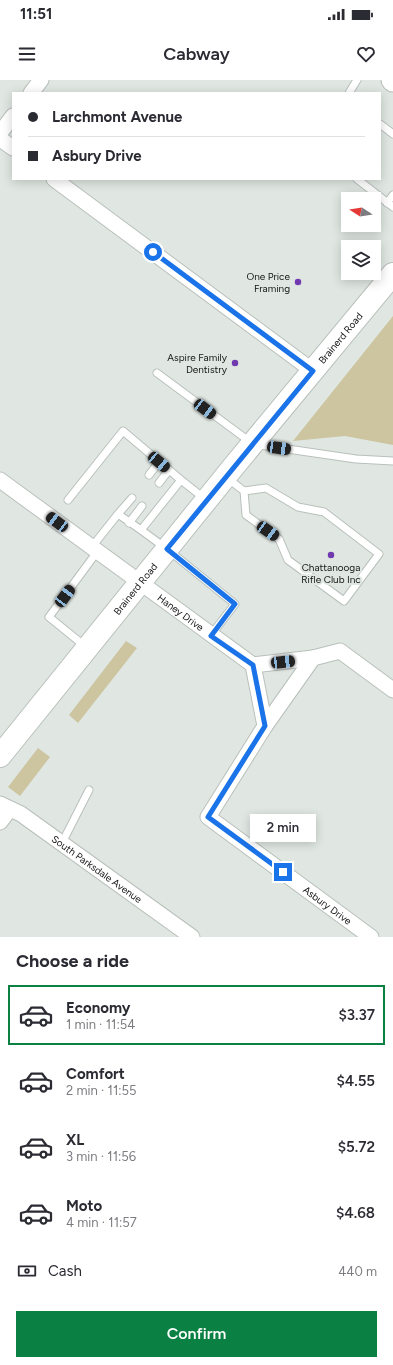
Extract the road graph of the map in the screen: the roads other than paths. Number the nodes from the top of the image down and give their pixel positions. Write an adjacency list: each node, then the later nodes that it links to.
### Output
1 (41, 80): 3 (street)
2 (357, 80): 4 (lane)
3 (32, 92)
4 (350, 92)
5 (12, 117): 7 (street)
6 (381, 125): 8 (lane)
7 (0, 133)
8 (393, 134)
9 (0, 139): 10 (street)
10 (12, 147)
11 (55, 180): 17 (street)
12 (358, 180): 14 (lane)
13 (393, 195): 14 (lane)
14 (387, 202): 15 (lane)
15 (393, 207)
16 (393, 274): 17 (main road, Brainerd Road)
17 (313, 371): 19 (main road, Brainerd Road)
18 (157, 373): 19 (lane)
19 (253, 444): 20 (lane); 24 (main road, Brainerd Road)
20 (393, 461)
21 (159, 462): 22 (lane); 23 (lane); 30 (lane)
22 (169, 470): 26 (lane); 27 (lane)
23 (149, 475)
24 (225, 477): 28 (lane); 31 (main road, Brainerd Road)
25 (0, 480): 37 (street, Haney Drive)
26 (180, 480): 31 (lane); 35 (lane)
27 (159, 482)
28 (244, 491): 28 (lane)
29 (132, 498): 33 (lane)
30 (68, 500)
31 (207, 500): 36 (main road, Brainerd Road)
32 (142, 506): 34 (lane)
33 (118, 514): 34 (lane); 37 (lane)
34 (129, 523): 35 (lane)
35 (141, 530): 36 (lane)
36 (167, 549): 38 (main road, Brainerd Road); 39 (lane)
37 (94, 550): 38 (street, Haney Drive); 40 (lane)
38 (139, 583): 39 (street, Haney Drive); 40 (main road, Brainerd Road)
39 (211, 636): 42 (street, Haney Drive)
40 (87, 648): 45 (main road, Brainerd Road)
41 (313, 658): 42 (street); 43 (street); 44 (street)
42 (253, 665): 44 (street)
43 (393, 690)
44 (265, 726): 51 (street, Asbury Drive)
45 (0, 756)
46 (89, 790): 49 (lane)
47 (5, 806): 48 (street); 49 (street, South Parksdale Avenue)
48 (0, 822)
49 (62, 843): 50 (street, South Parksdale Avenue)
50 (192, 937)
51 (371, 937)

